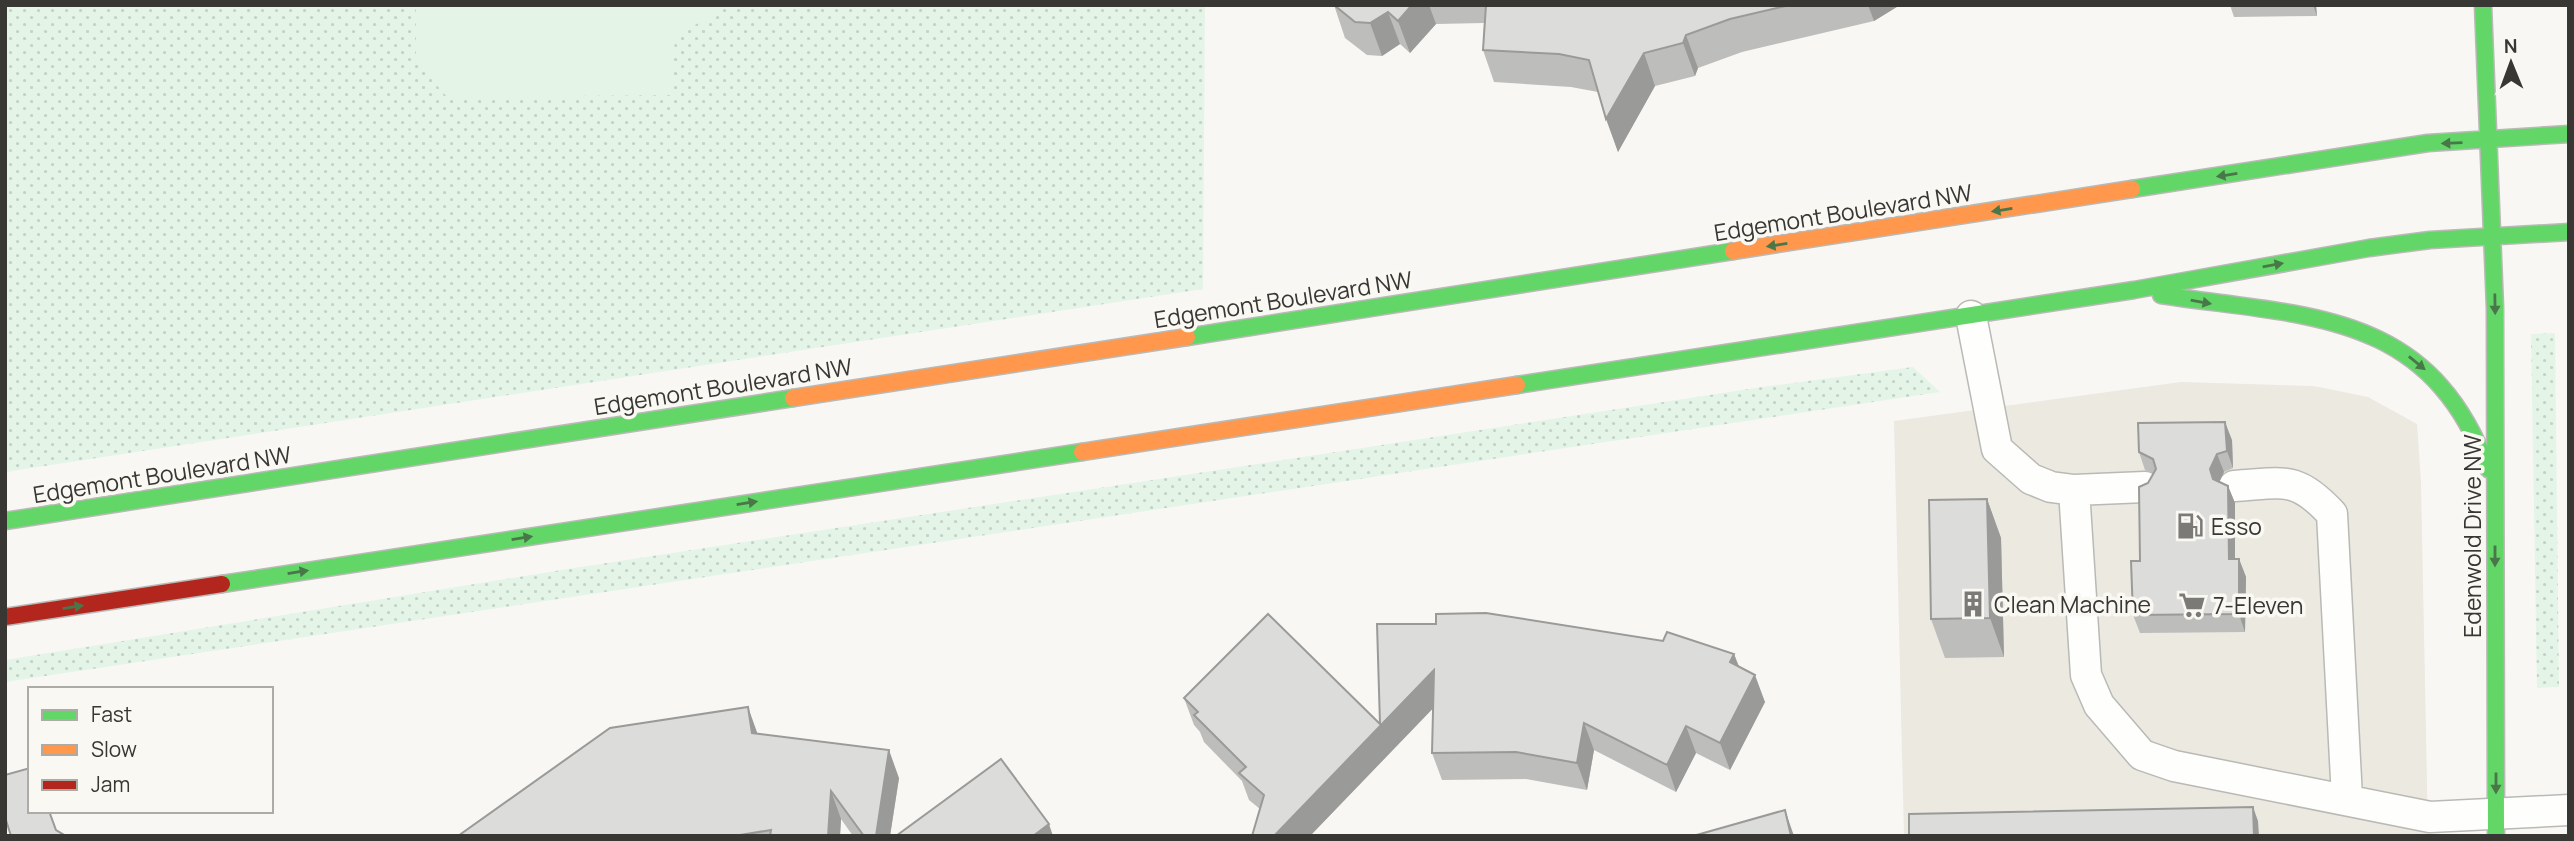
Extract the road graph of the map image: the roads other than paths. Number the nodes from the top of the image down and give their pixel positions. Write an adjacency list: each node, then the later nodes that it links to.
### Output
1 (2483, 5): 3 (main road, Edenwold Drive NW)
2 (2569, 134): 3 (main road, Edgemont Boulevard NW)
3 (2490, 141): 5 (main road, Edenwold Drive NW); 12 (main road, Edgemont Boulevard NW, one-way to 12)
4 (2569, 232): 5 (main road)
5 (2493, 236): 6 (main road, one-way to 5); 10 (main road, Edenwold Drive NW, one-way to 10)
6 (2134, 290): 7 (main road); 10 (main road, one-way to 10)
7 (1971, 316): 11 (lane); 13 (main road, one-way to 7)
8 (2234, 486): 14 (lane)
9 (2145, 487): 11 (lane)
10 (2494, 487): 16 (main road, Edenwold Drive NW, one-way to 16)
11 (2074, 490): 14 (lane)
12 (5, 521)
13 (5, 617)
14 (2347, 799): 16 (lane)
15 (2569, 810): 16 (lane)
16 (2496, 824)

